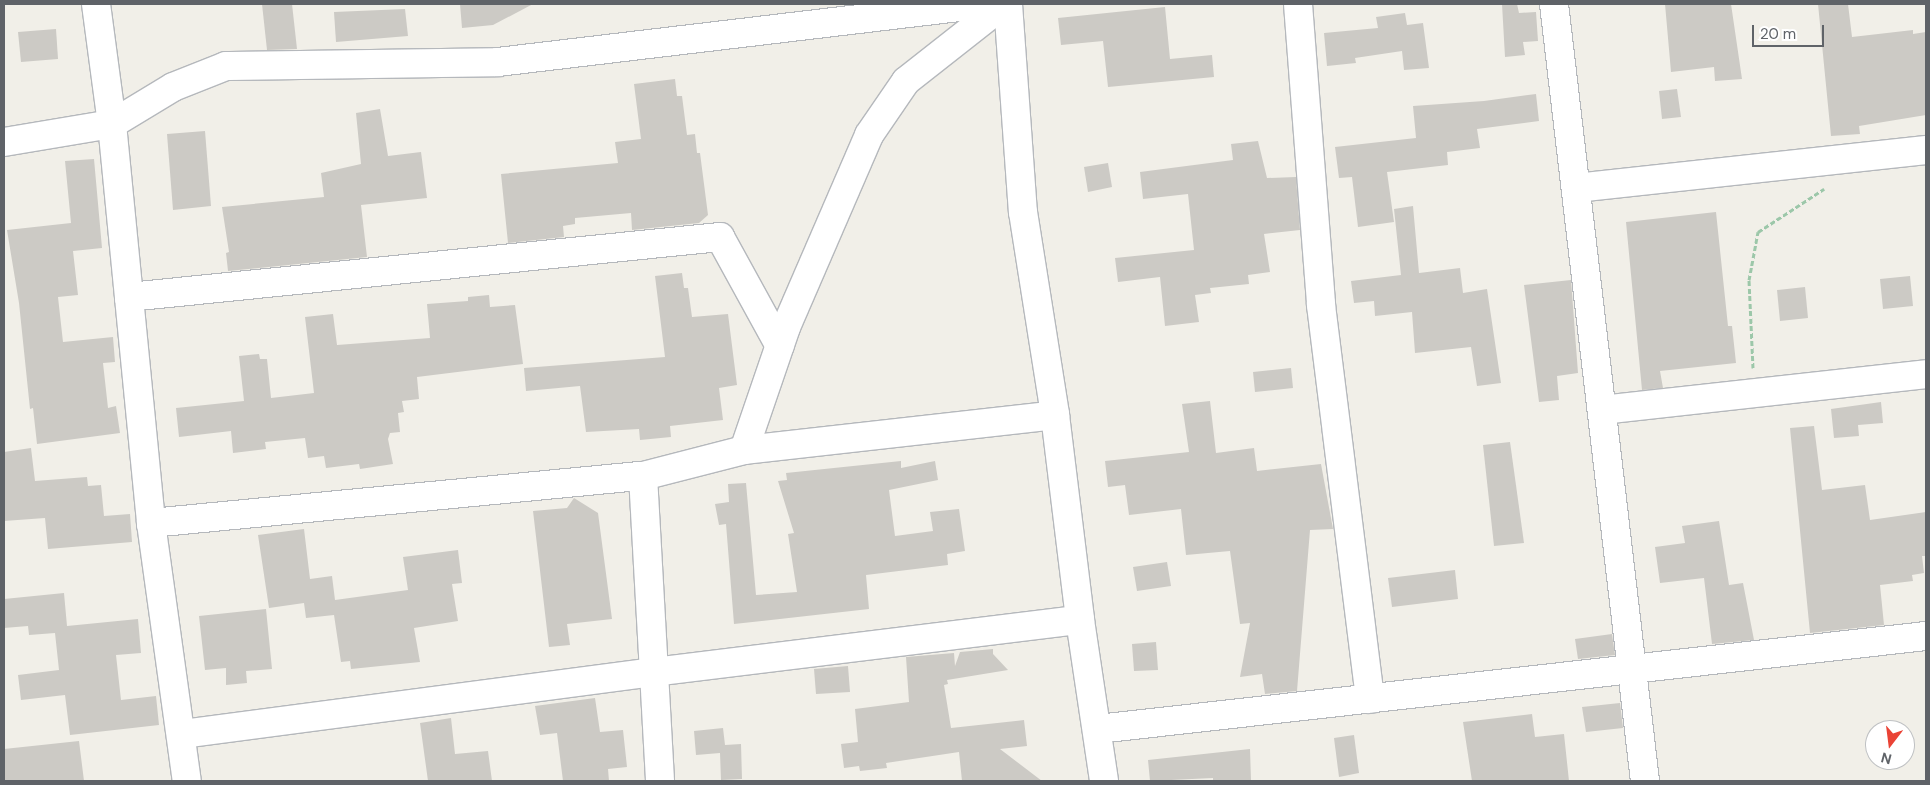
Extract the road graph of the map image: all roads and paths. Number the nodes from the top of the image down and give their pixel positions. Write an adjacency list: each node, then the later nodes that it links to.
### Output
1 (96, 4): 6 (street)
2 (985, 4): 6 (street)
3 (1006, 4): 12 (street); 16 (street)
4 (1298, 4): 24 (street)
5 (1554, 4): 10 (street)
6 (112, 124): 7 (street); 11 (street)
7 (4, 142)
8 (1926, 150): 10 (street)
9 (1828, 187): 14 (path)
10 (1576, 188): 15 (street)
11 (130, 297): 12 (street); 19 (street)
12 (780, 346): 17 (street)
13 (1926, 374): 14 (street)
14 (1757, 393): 15 (street)
15 (1602, 410): 22 (street)
16 (1055, 415): 17 (street); 20 (street)
17 (744, 450): 18 (street)
18 (643, 476): 19 (street); 23 (street)
19 (151, 523): 26 (street)
20 (1080, 620): 23 (street); 25 (street)
21 (1926, 636): 22 (street)
22 (1632, 669): 24 (street); 30 (street)
23 (654, 672): 26 (street); 28 (street)
24 (1370, 699): 25 (street)
25 (1098, 729): 29 (street)
26 (182, 734): 27 (street)
27 (187, 781)
28 (660, 781)
29 (1104, 781)
30 (1645, 781)

